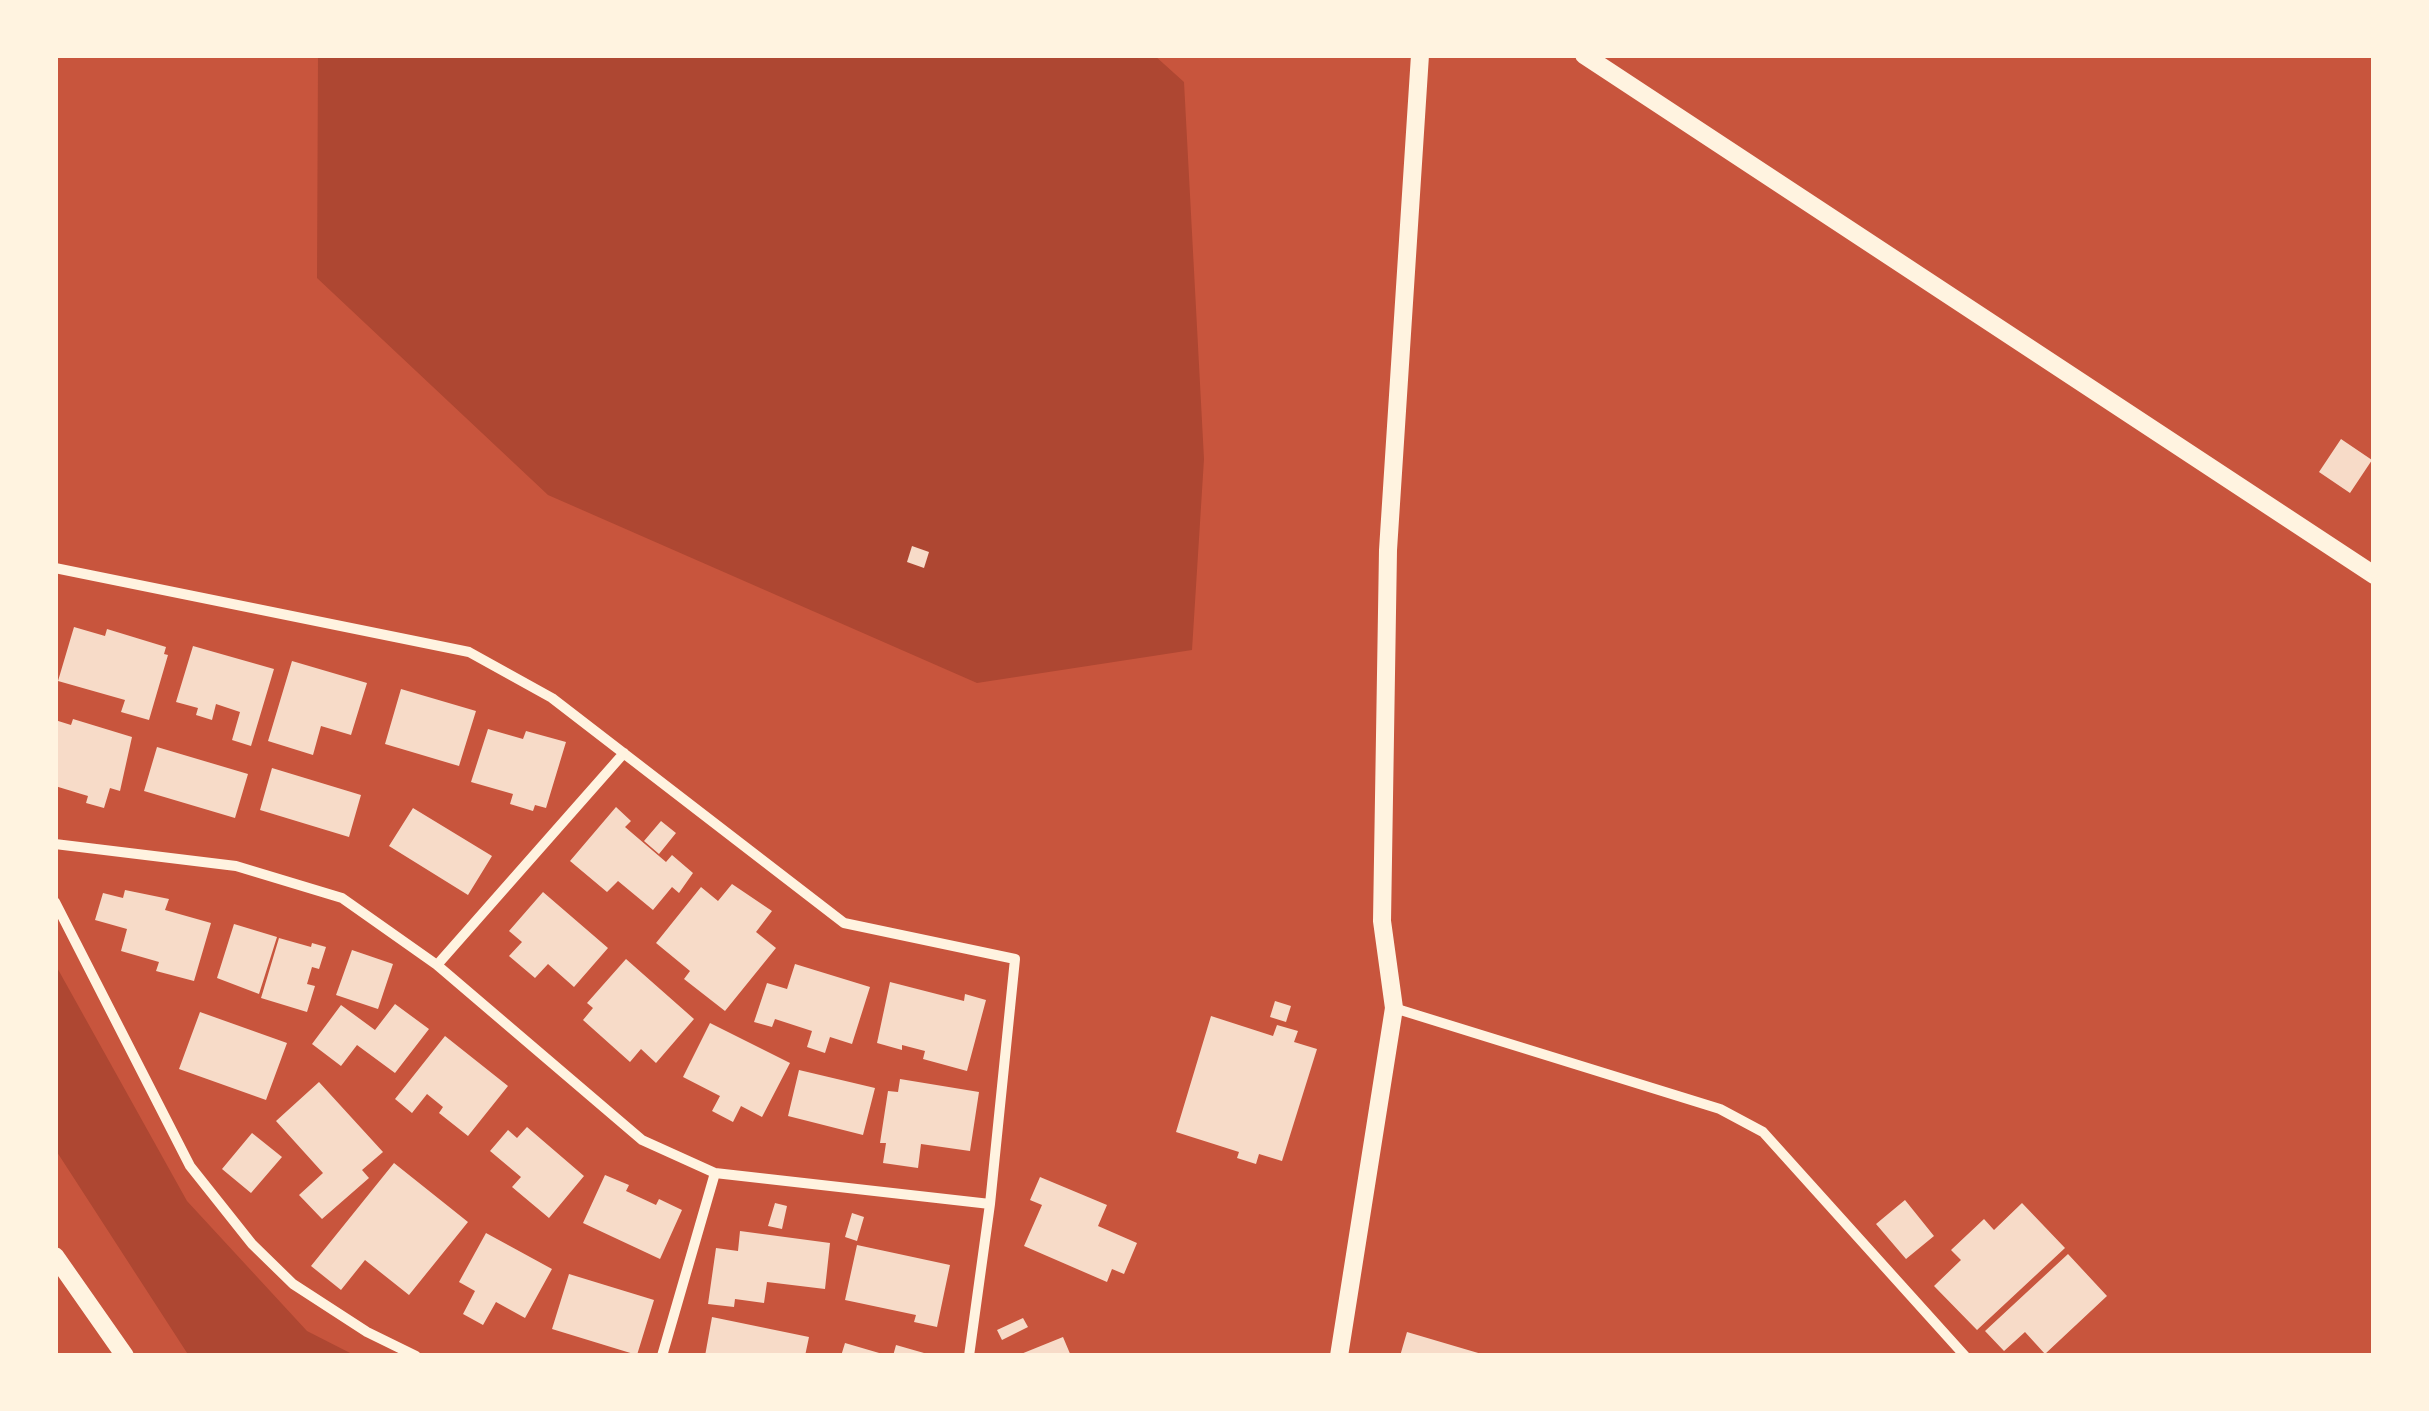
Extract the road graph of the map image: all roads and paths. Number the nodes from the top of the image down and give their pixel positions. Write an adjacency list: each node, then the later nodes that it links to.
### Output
1 (1420, 55): 9 (street)
2 (1584, 55): 4 (street)
3 (55, 568): 5 (street)
4 (2374, 575)
5 (624, 753): 8 (street); 11 (street)
6 (55, 844): 8 (street)
7 (55, 902): 14 (street)
8 (437, 965): 10 (street)
9 (1394, 1008): 17 (street); 18 (street)
10 (714, 1173): 11 (street); 15 (street)
11 (990, 1204): 16 (street)
12 (55, 1256): 13 (street)
13 (125, 1356)
14 (416, 1356)
15 (662, 1356)
16 (969, 1356)
17 (1339, 1356)
18 (1966, 1356)

